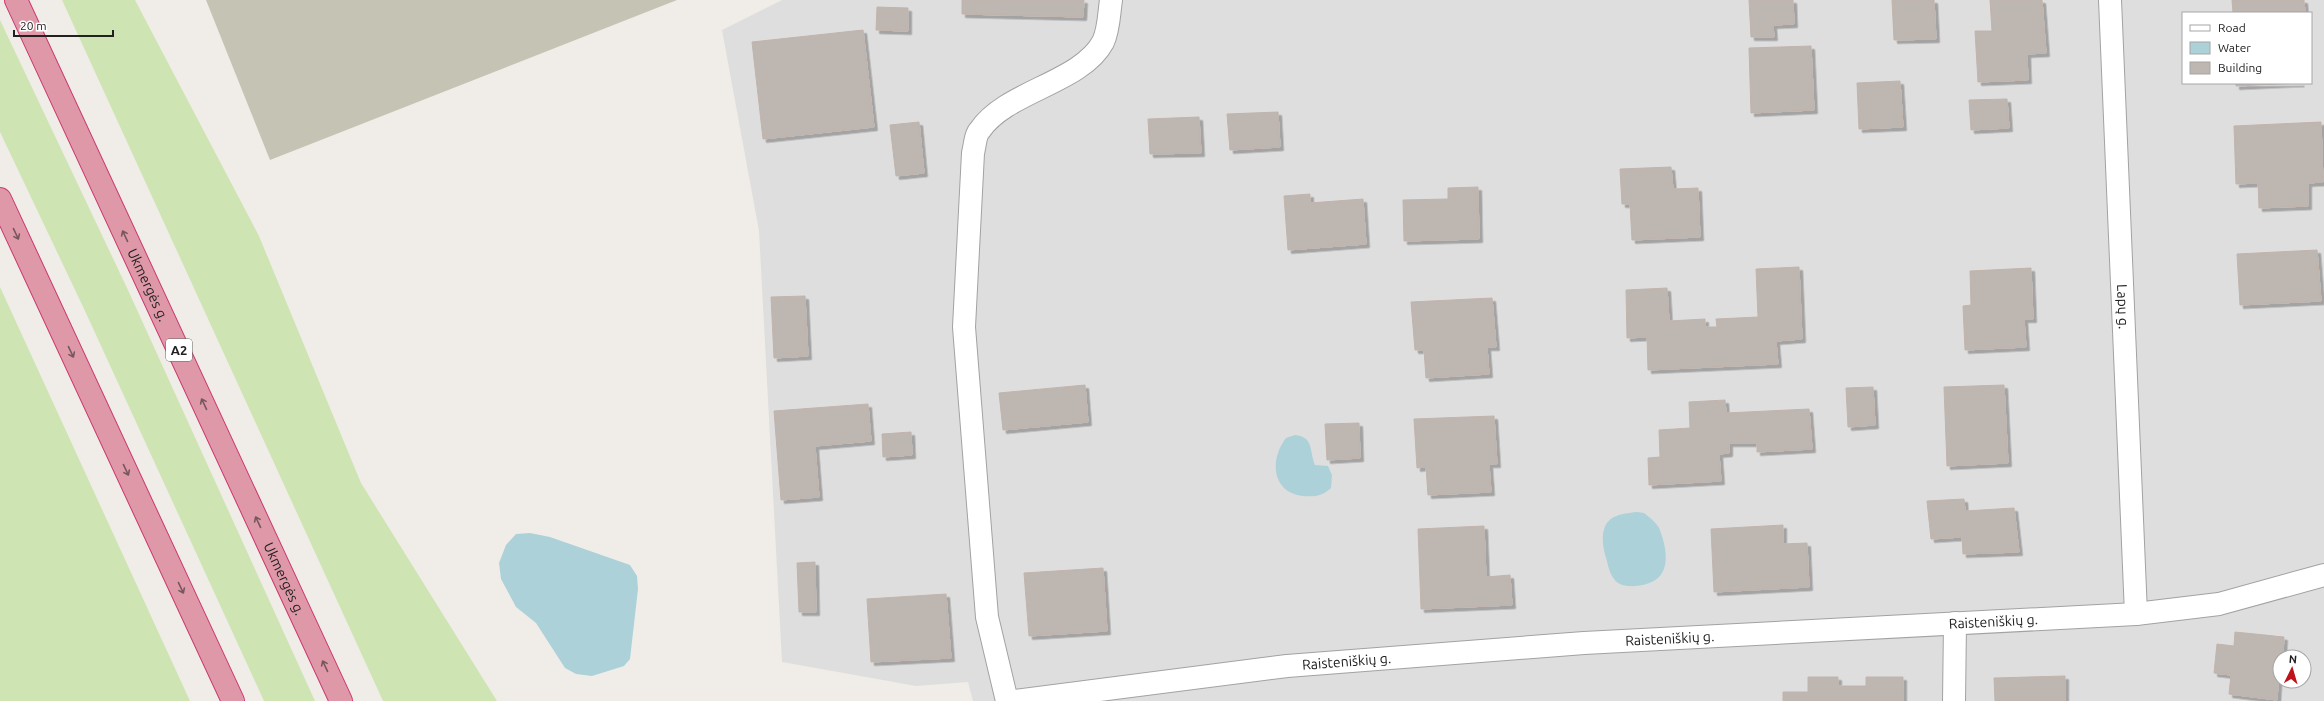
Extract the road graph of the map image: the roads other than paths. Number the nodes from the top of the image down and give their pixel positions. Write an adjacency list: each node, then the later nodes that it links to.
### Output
1 (16, 0): 9 (highway, Ukmergės g. / A2, one-way to 1)
2 (1110, 0): 10 (street)
3 (2110, 0): 6 (street, Lapų g.)
4 (0, 199): 8 (highway, one-way to 8)
5 (2324, 575): 6 (street, Raisteniškių g.)
6 (2136, 614): 7 (street, Raisteniškių g.)
7 (1954, 623): 11 (street, Raisteniškių g.); 12 (street)
8 (234, 701)
9 (341, 701)
10 (1007, 701)
11 (1014, 701)
12 (1954, 701)

